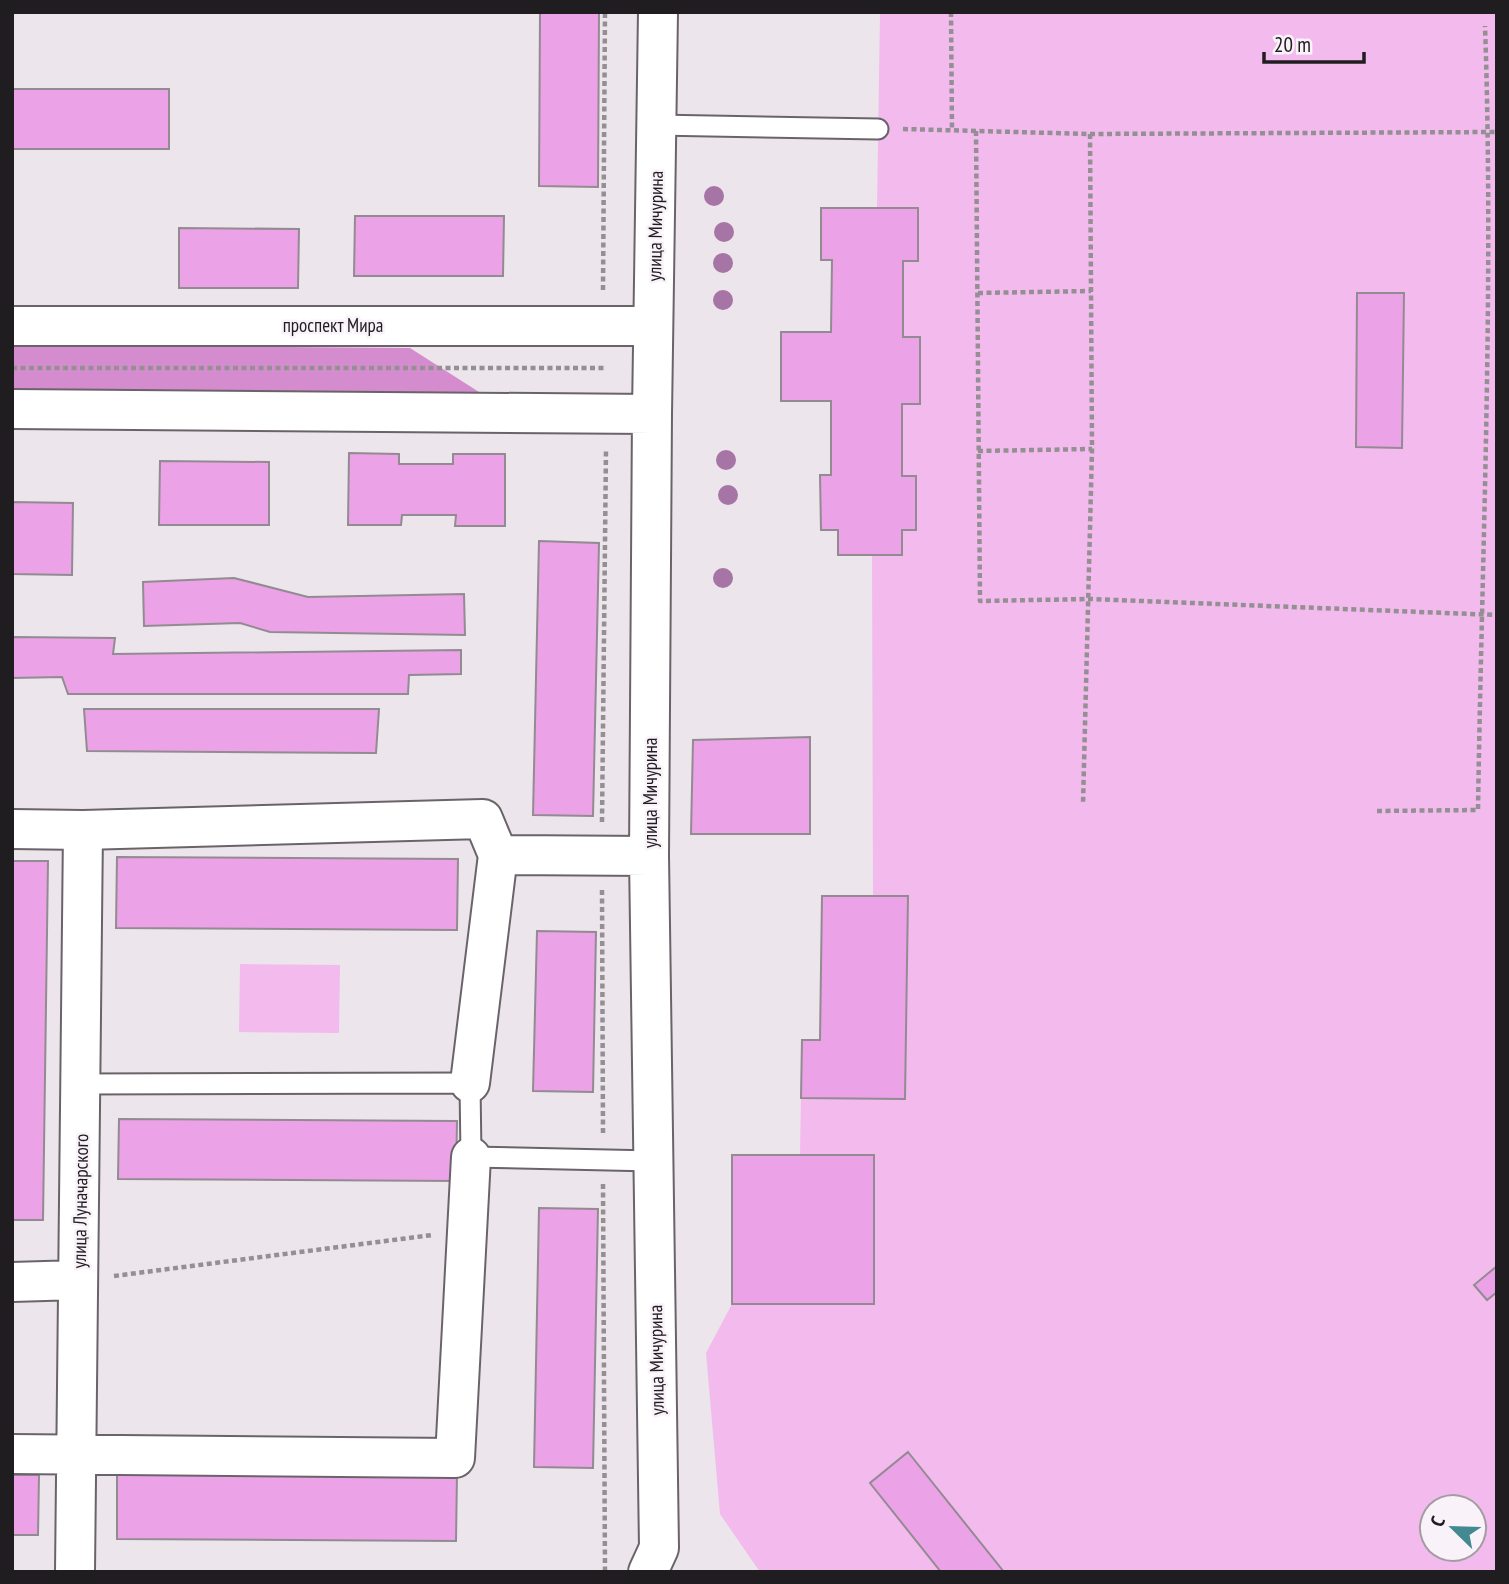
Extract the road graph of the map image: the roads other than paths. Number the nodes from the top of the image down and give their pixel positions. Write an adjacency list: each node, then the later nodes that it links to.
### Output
1 (658, 12): 2 (street, улица Мичурина)
2 (656, 125): 3 (lane); 5 (street, улица Мичурина)
3 (878, 129)
4 (12, 326): 5 (street, проспект Мира)
5 (653, 326): 7 (street, улица Мичурина)
6 (12, 409): 7 (street)
7 (652, 414): 11 (street, улица Мичурина)
8 (12, 830): 9 (street)
9 (83, 830): 10 (street); 13 (street, улица Луначарского)
10 (498, 855): 11 (street); 12 (street)
11 (649, 856): 15 (street, улица Мичурина)
12 (470, 1083): 13 (lane); 14 (lane)
13 (81, 1084): 16 (street, улица Луначарского)
14 (471, 1157): 15 (lane); 19 (street)
15 (653, 1161): 21 (street, улица Мичурина)
16 (78, 1280): 17 (street); 19 (street, улица Луначарского)
17 (12, 1282)
18 (12, 1454): 19 (street)
19 (76, 1454): 20 (street, улица Луначарского)
20 (75, 1572)
21 (648, 1572)

